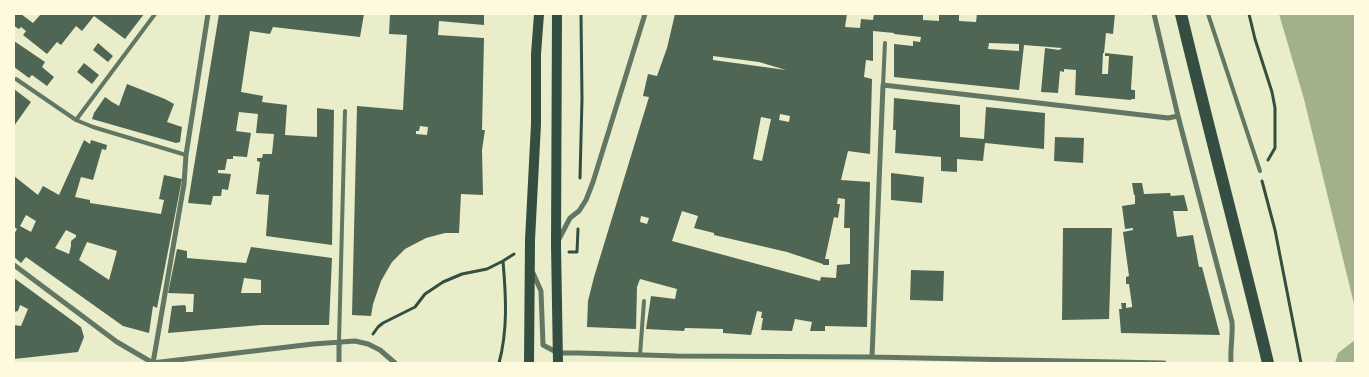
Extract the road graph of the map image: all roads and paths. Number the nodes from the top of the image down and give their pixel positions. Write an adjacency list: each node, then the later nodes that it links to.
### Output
1 (155, 14): 16 (lane)
2 (208, 14): 17 (street)
3 (539, 14): 24 (main road)
4 (556, 14): 20 (main road)
5 (581, 14): 19 (path)
6 (645, 14): 20 (street)
7 (1154, 14): 15 (street)
8 (1181, 14): 39 (main road)
9 (1208, 14): 18 (lane)
10 (1249, 14): 18 (path)
11 (885, 43): 13 (lane)
12 (16, 79): 16 (lane)
13 (883, 85): 15 (street); 29 (street)
14 (345, 111): 26 (lane)
15 (1178, 116): 38 (street)
16 (76, 120): 17 (lane)
17 (186, 155): 32 (street)
18 (1260, 171): 40 (path)
19 (580, 183)
20 (556, 245): 30 (main road)
21 (517, 251): 22 (path)
22 (503, 261): 27 (path); 35 (path)
23 (14, 265): 32 (street)
24 (530, 267): 30 (street); 36 (main road)
25 (644, 301): 28 (lane)
26 (339, 341): 27 (street); 32 (street); 33 (street)
27 (368, 344): 34 (street)
28 (640, 355): 29 (street); 30 (street)
29 (872, 357): 31 (street)
30 (558, 358)
31 (1030, 362): 37 (street)
32 (153, 363)
33 (340, 363)
34 (395, 363)
35 (499, 363)
36 (529, 363)
37 (1164, 363)
38 (1231, 363)
39 (1268, 363)
40 (1302, 363)

